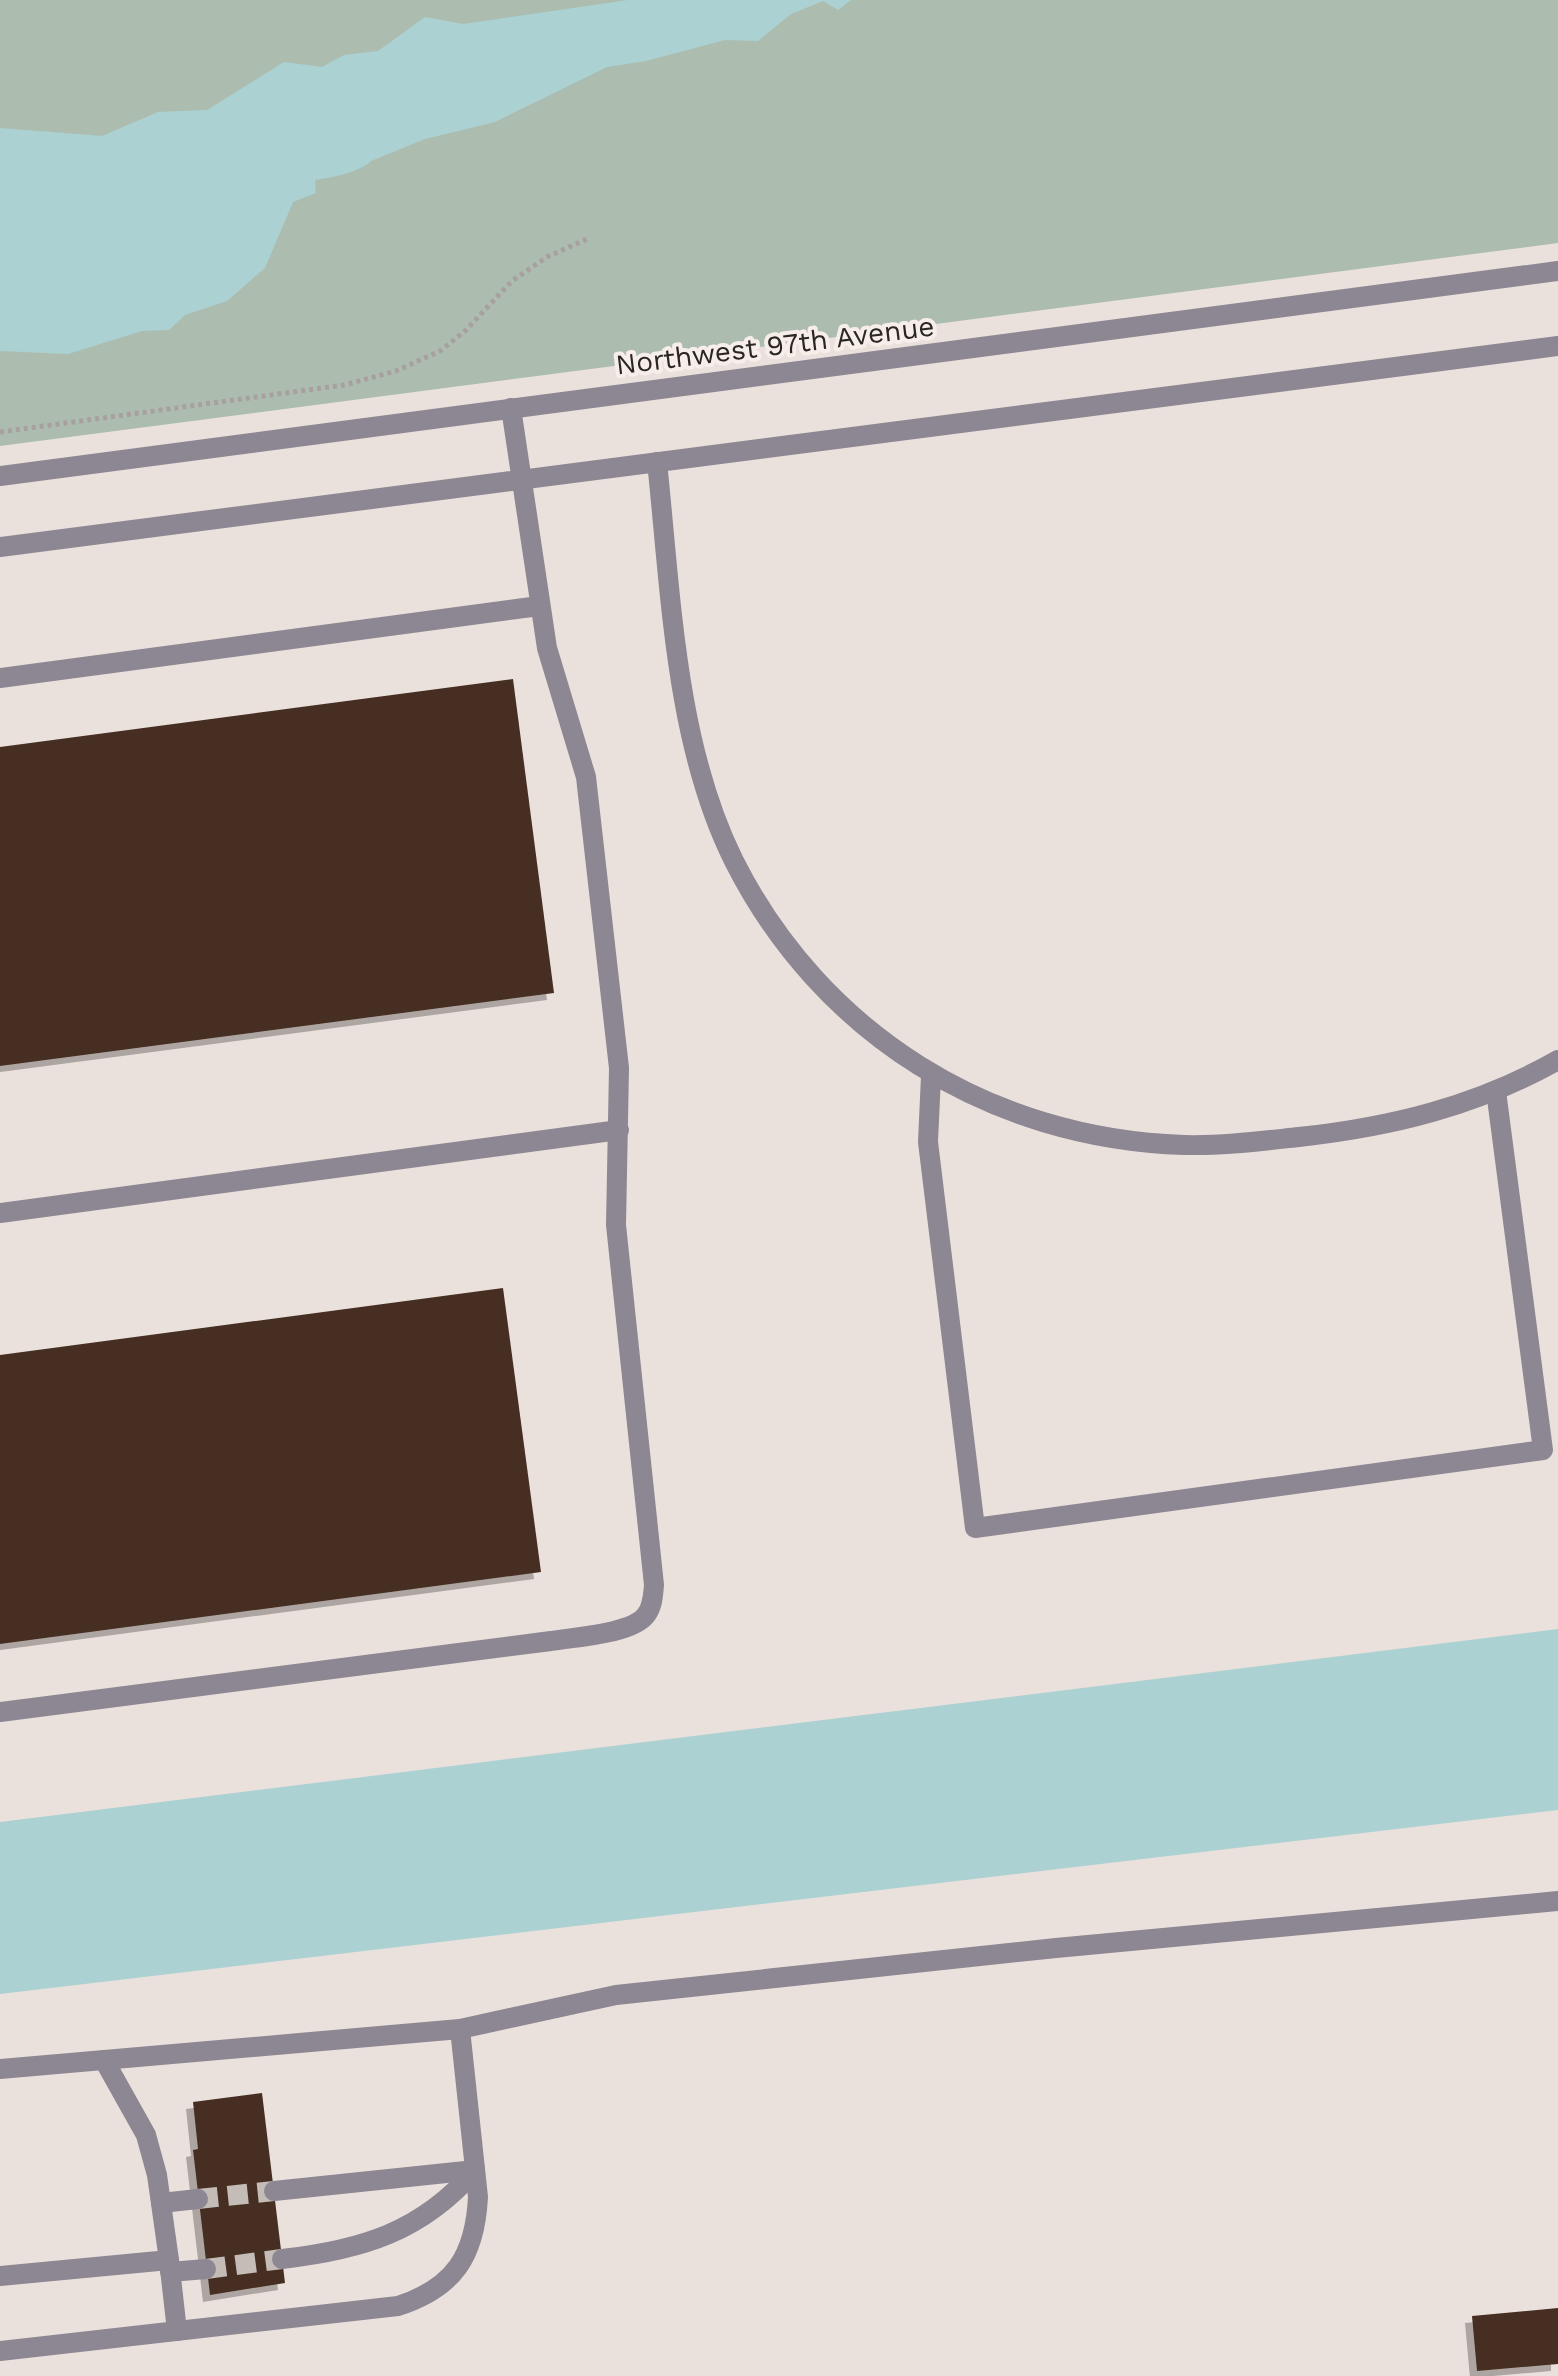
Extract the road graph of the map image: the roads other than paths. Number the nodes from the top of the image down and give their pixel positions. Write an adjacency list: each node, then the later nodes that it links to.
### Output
1 (1558, 271): 3 (street, Northwest 97th Avenue)
2 (1558, 346): 4 (street)
3 (511, 408): 5 (street, Northwest 97th Avenue); 6 (street)
4 (657, 462): 6 (street); 11 (street)
5 (0, 476)
6 (521, 479): 7 (street); 8 (street)
7 (0, 547)
8 (539, 606): 9 (street); 13 (street)
9 (0, 678)
10 (1558, 1060): 12 (street)
11 (931, 1076): 12 (street); 12 (street)
12 (1496, 1091)
13 (619, 1130): 14 (street); 15 (street)
14 (0, 1213)
15 (0, 1712)
16 (1558, 1901): 17 (street)
17 (460, 2029): 18 (street); 20 (street)
18 (104, 2060): 19 (street); 23 (street)
19 (0, 2069)
20 (475, 2170): 21 (street); 24 (street); 28 (street)
21 (274, 2191)
22 (198, 2199): 23 (street)
23 (161, 2203): 25 (street)
24 (282, 2259)
25 (169, 2266): 26 (street); 27 (street); 28 (street)
26 (206, 2269)
27 (0, 2276)
28 (177, 2331): 29 (street)
29 (0, 2351)

